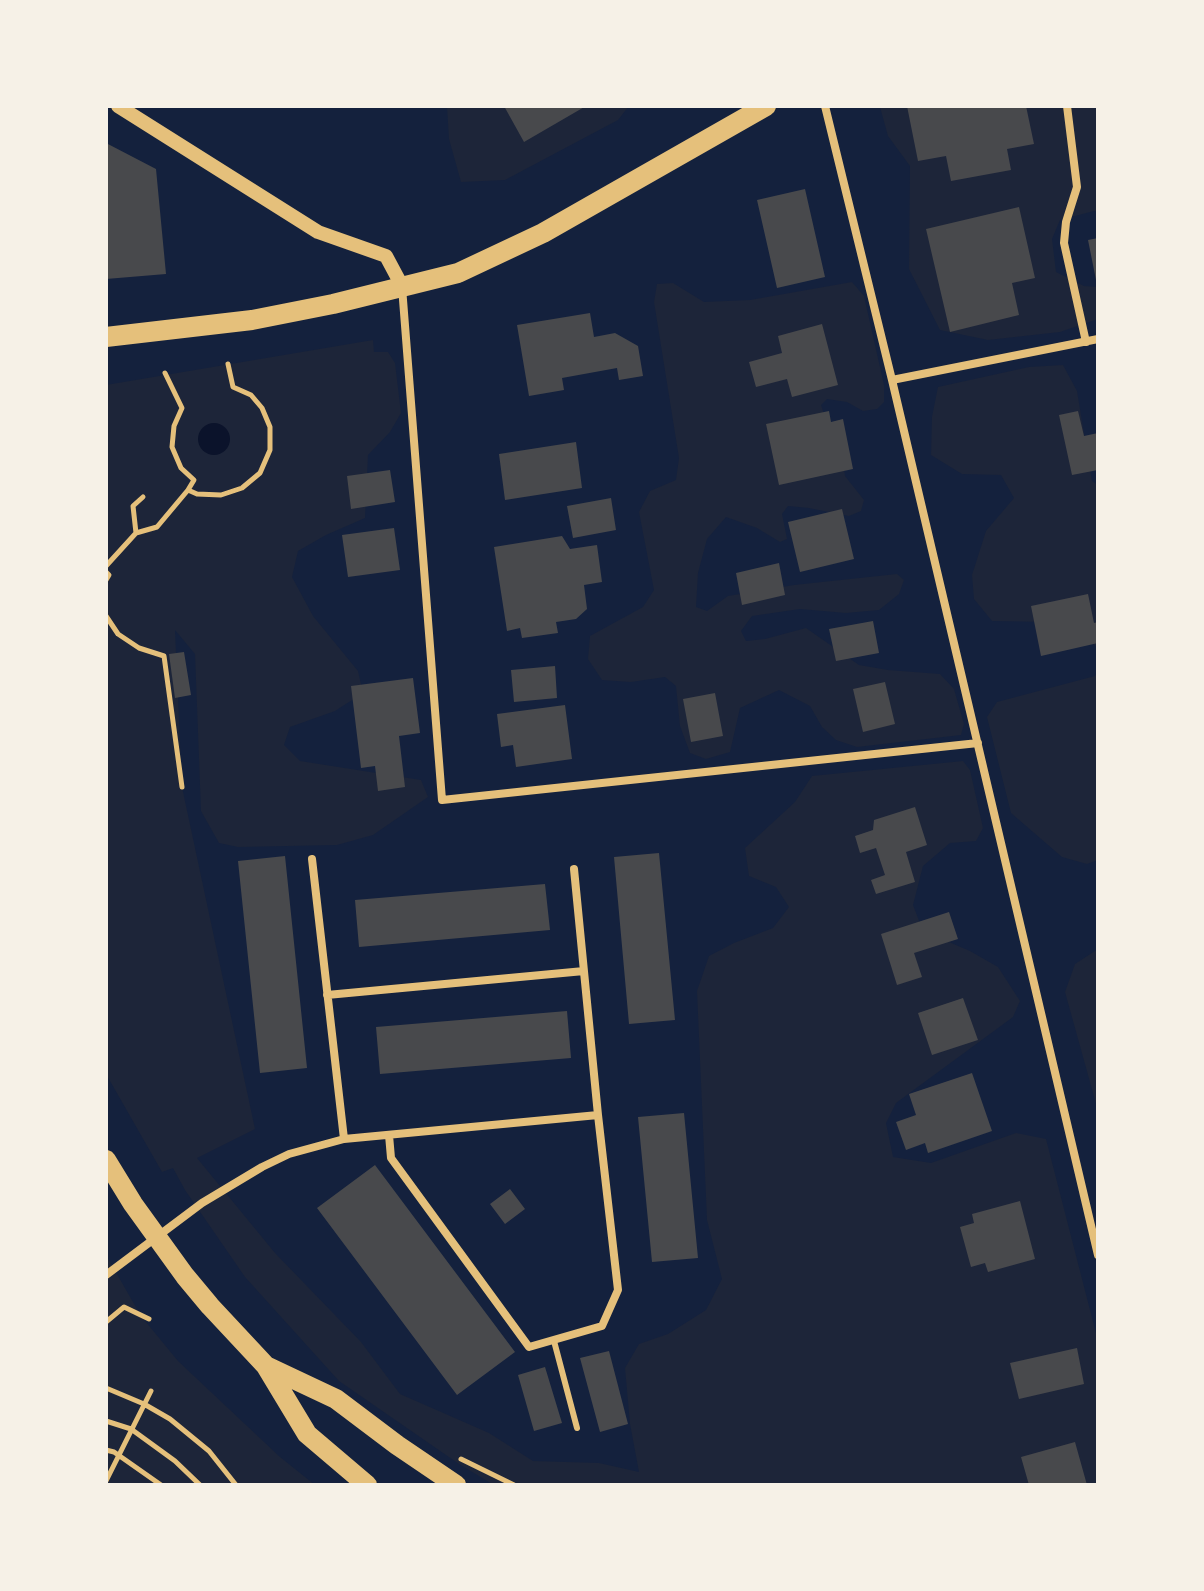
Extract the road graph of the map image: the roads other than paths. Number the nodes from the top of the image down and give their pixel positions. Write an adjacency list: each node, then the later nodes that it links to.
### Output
1 (118, 106): 6 (street)
2 (766, 106): 5 (main road)
3 (825, 106): 10 (street)
4 (1067, 106): 9 (street)
5 (739, 113): 6 (main road)
6 (402, 286): 7 (main road); 11 (street)
7 (106, 337)
8 (1098, 339): 9 (street)
9 (1086, 342): 10 (street)
10 (892, 380): 11 (street)
11 (978, 743): 21 (street)
12 (312, 859): 15 (street)
13 (574, 869): 14 (street)
14 (584, 971): 15 (street); 16 (street)
15 (327, 995): 18 (street)
16 (598, 1115): 17 (street); 23 (street)
17 (389, 1135): 18 (street); 23 (street)
18 (344, 1139): 20 (street)
19 (106, 1160): 20 (main road)
20 (156, 1237): 22 (street); 24 (main road)
21 (1098, 1255)
22 (106, 1275)
23 (554, 1341): 25 (lane)
24 (266, 1366): 26 (main road); 27 (main road)
25 (577, 1428)
26 (367, 1485)
27 (456, 1485)

